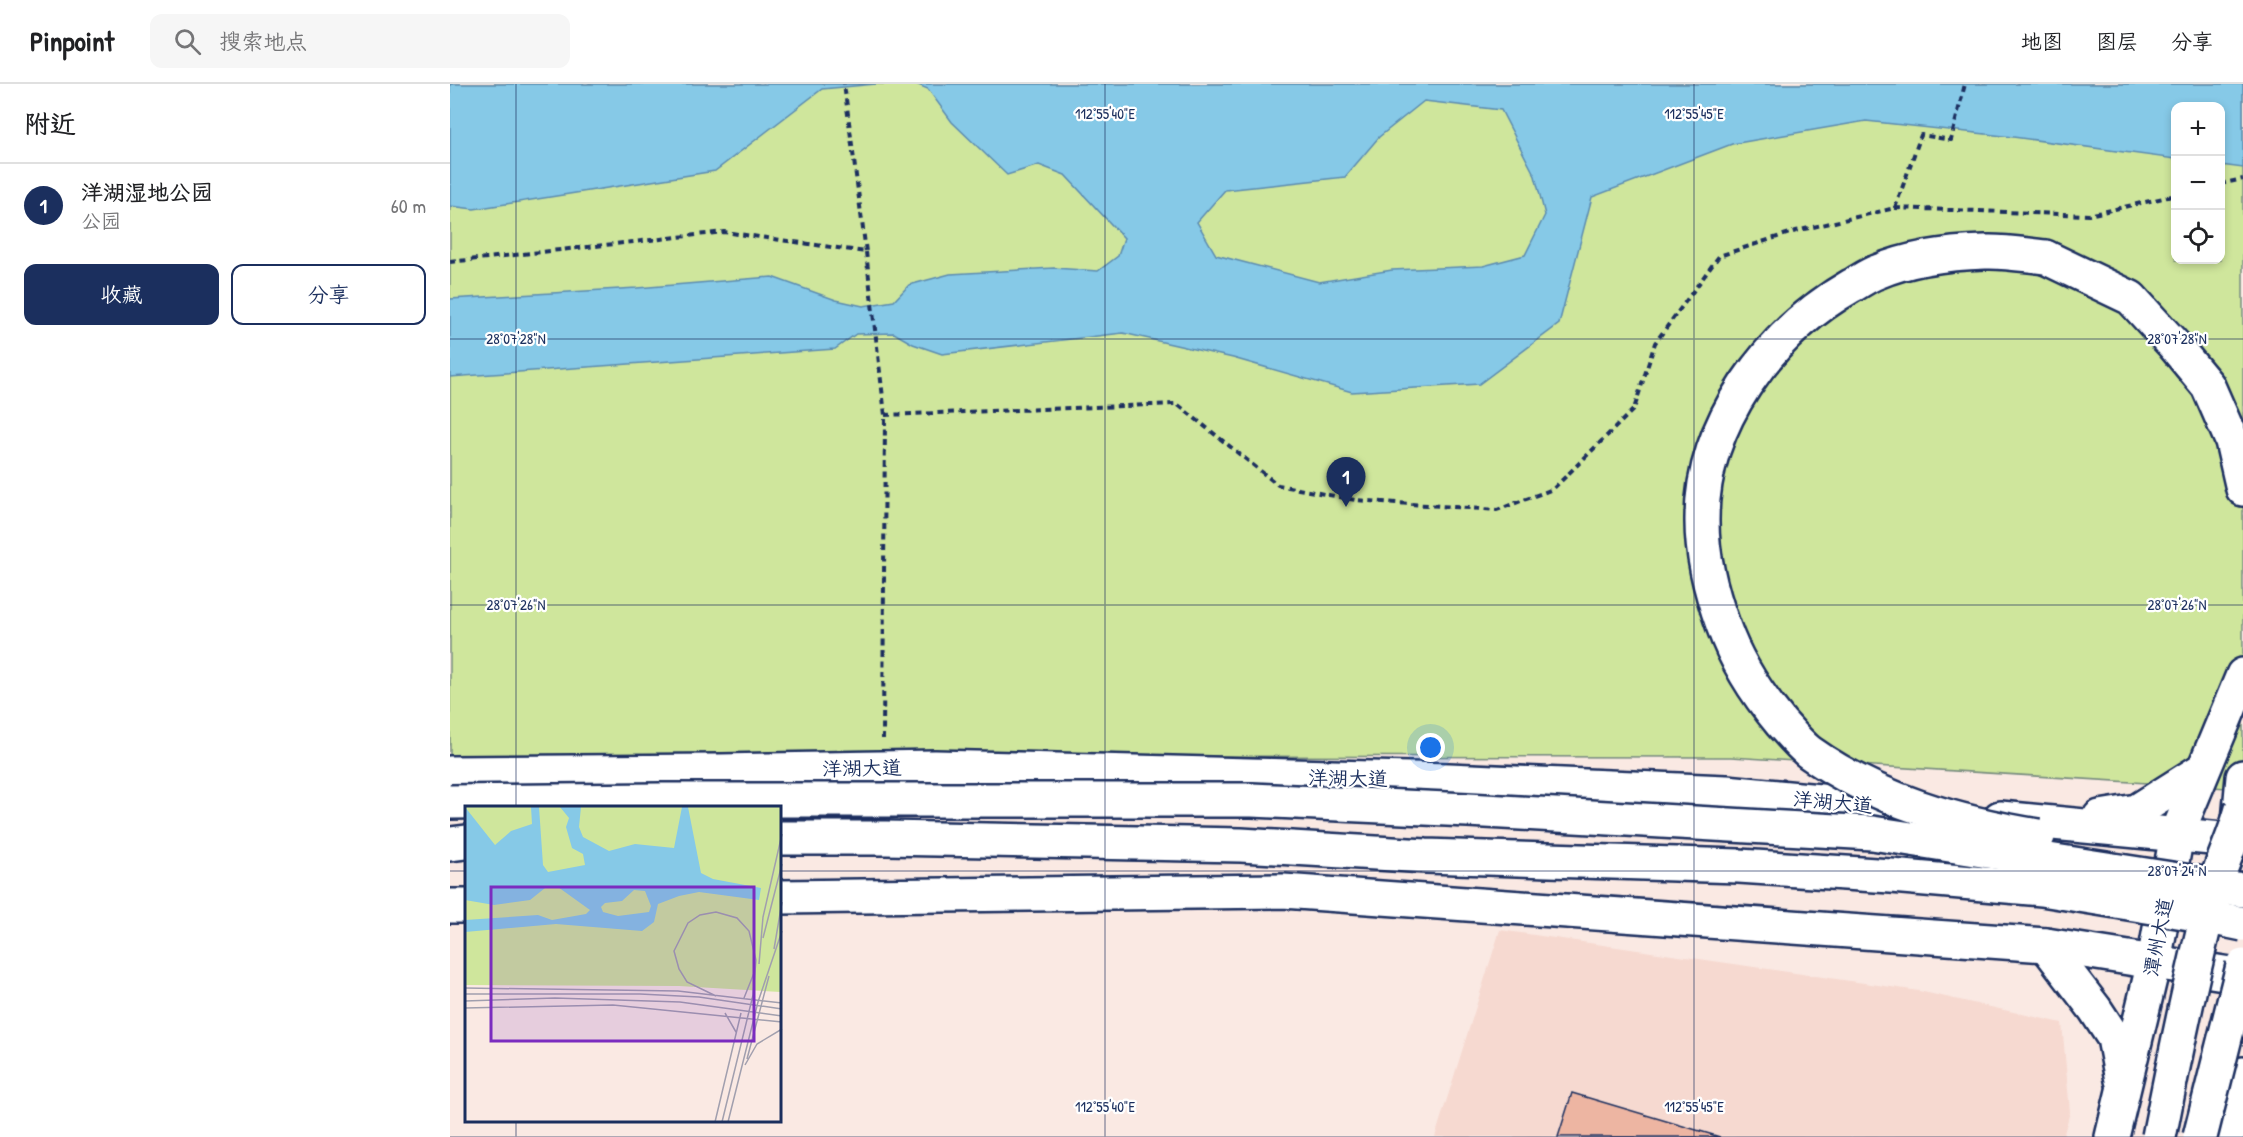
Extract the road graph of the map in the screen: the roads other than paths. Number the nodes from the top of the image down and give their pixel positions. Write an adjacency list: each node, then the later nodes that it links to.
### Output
1 (2243, 489): 13 (main road, bridge)
2 (2243, 675): 3 (main road, 潭州大道)
3 (2202, 770): 7 (main road); 9 (main road, 潭州大道)
4 (450, 773): 7 (main road, 洋湖大道)
5 (2243, 777): 8 (main road, bridge)
6 (450, 802): 14 (main road, bridge)
7 (2046, 822): 9 (main road, 洋湖大道)
8 (2242, 822): 9 (main road, 洋湖大道); 24 (main road, bridge)
9 (2177, 834): 18 (main road, 潭州大道)
10 (782, 838): 16 (main road, bridge)
11 (465, 842): 12 (main road)
12 (450, 844)
13 (2243, 874)
14 (2243, 890)
15 (782, 897): 17 (main road)
16 (2243, 924)
17 (2046, 945): 18 (main road); 22 (main road)
18 (2154, 962): 20 (main road); 22 (main road, 潭州大道)
19 (2243, 966): 25 (main road, bridge)
20 (2243, 976)
21 (2243, 1074): 26 (main road)
22 (2124, 1087): 23 (main road, 潭州大道)
23 (2112, 1137)
24 (2159, 1137)
25 (2200, 1137)
26 (2227, 1137)

